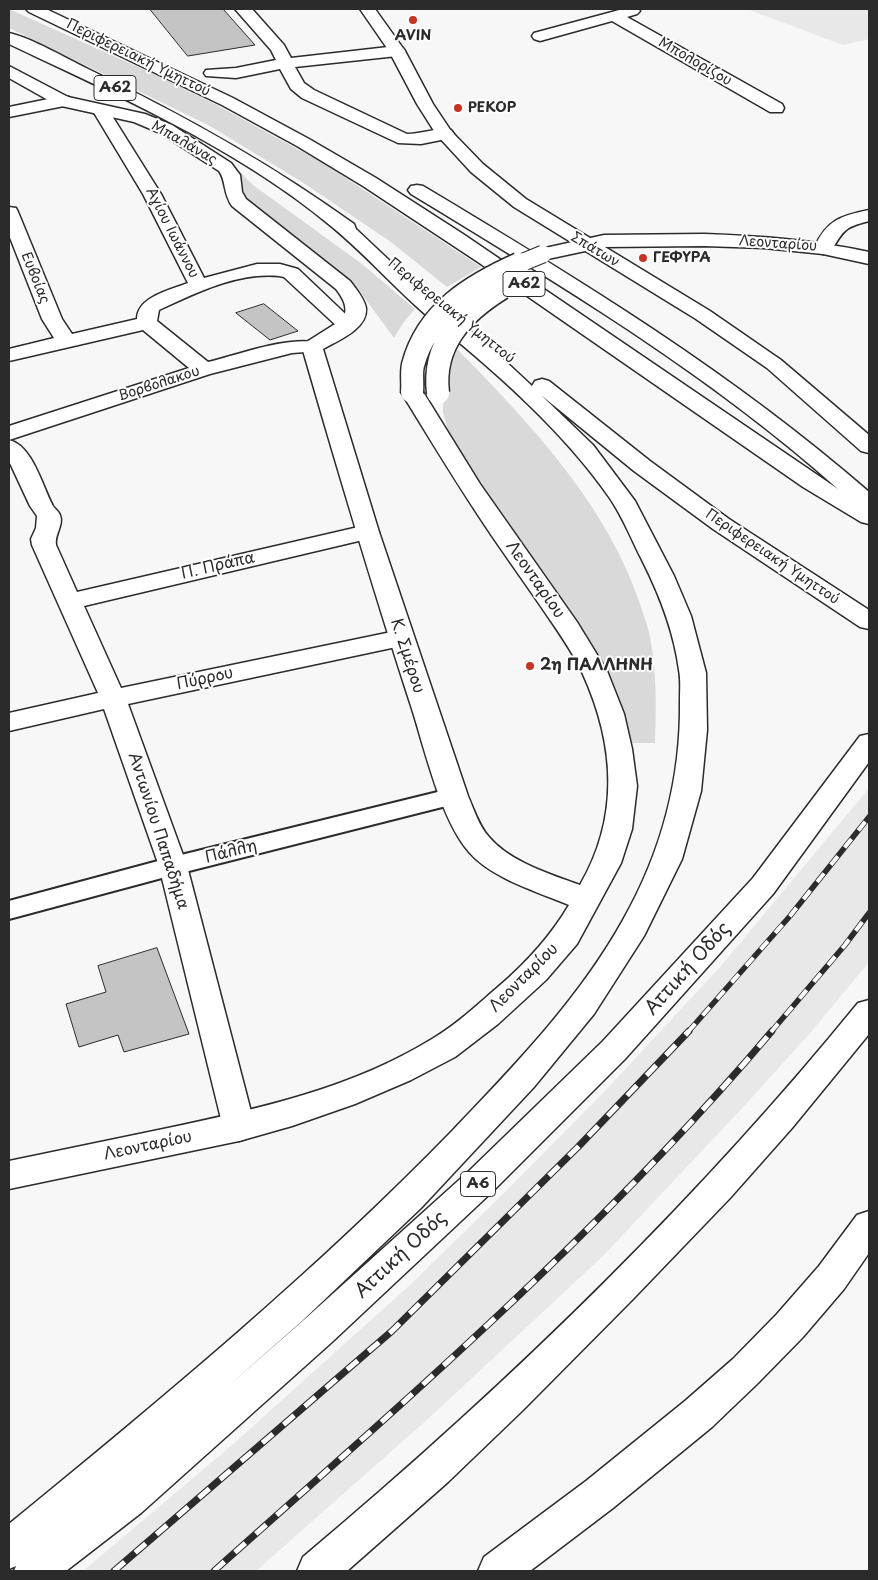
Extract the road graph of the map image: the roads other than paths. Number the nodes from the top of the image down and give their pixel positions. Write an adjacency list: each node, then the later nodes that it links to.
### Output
1 (34, 9): 11 (main road, Περιφερειακή Υμηττού / Α62)
2 (245, 9): 9 (main road)
3 (367, 9): 8 (main road, Σπάτων)
4 (638, 9): 5 (main road)
5 (614, 16): 6 (main road); 14 (main road, Μπολορίζου)
6 (540, 36)
7 (9, 38): 20 (main road, Περιφερειακή Υμηττού / Α62)
8 (397, 51): 9 (main road); 17 (main road, Σπάτων)
9 (285, 63): 12 (main road); 17 (main road)
10 (9, 71): 13 (main road, Μπαλάνας)
11 (166, 71): 36 (main road); 37 (main road, Περιφερειακή Υμηττού / Α62)
12 (212, 73)
13 (63, 101): 15 (main road, Μπαλάνας); 16 (main road)
14 (776, 108)
15 (101, 111): 25 (main road, Αγίου Ιωάννου); 27 (main road, Μπαλάνας)
16 (9, 112)
17 (445, 134): 22 (main road, Σπάτων)
18 (9, 212): 28 (main road, Ευβοίας)
19 (869, 215): 21 (main road)
20 (332, 217): 40 (main road, Περιφερειακή Υμηττού / Α62); 53 (main road)
21 (824, 248): 22 (main road, Λεονταρίου); 23 (main road, Λεονταρίου)
22 (593, 249): 24 (main road, Λεονταρίου); 34 (main road, Σπάτων)
23 (869, 258)
24 (550, 259): 33 (main road, Λεονταρίου, bridge); 33 (main road, Λεονταρίου, bridge)
25 (199, 285): 26 (main road, Αγίου Ιωάννου); 27 (main road)
26 (147, 323): 28 (main road); 31 (main road)
27 (347, 325): 29 (main road)
28 (66, 342): 30 (main road)
29 (312, 347): 31 (main road, Βορβολακου); 38 (main road, Κ. Σμέρου)
30 (9, 354)
31 (202, 370): 32 (main road, Βορβολακου)
32 (9, 432)
33 (440, 437): 47 (main road, Λεονταρίου)
34 (869, 446)
35 (9, 447): 39 (main road, Αντωνίου Παπαδήμα)
36 (869, 504)
37 (869, 517)
38 (367, 532): 39 (main road, Π. Πράπα); 41 (main road, Κ. Σμέρου)
39 (70, 601): 42 (main road, Αντωνίου Παπαδήμα)
40 (869, 621)
41 (402, 638): 42 (main road, Πύρρου); 45 (main road, Κ. Σμέρου)
42 (113, 698): 43 (main road, Πύρρου); 46 (main road, Αντωνίου Παπαδήμα)
43 (9, 722)
44 (869, 744): 54 (main road, Αττική Οδός / Α6)
45 (454, 796): 46 (street, Πάλλη); 47 (main road, Κ. Σμέρου)
46 (173, 866): 48 (street, Πάλλη); 50 (main road, Αντωνίου Παπαδήμα)
47 (586, 900): 50 (main road, Λεονταρίου)
48 (9, 910)
49 (869, 1012): 55 (main road)
50 (238, 1126): 51 (main road, Λεονταρίου)
51 (9, 1175)
52 (869, 1226): 56 (main road)
53 (9, 1549)
54 (34, 1571)
55 (318, 1571)
56 (498, 1571)

